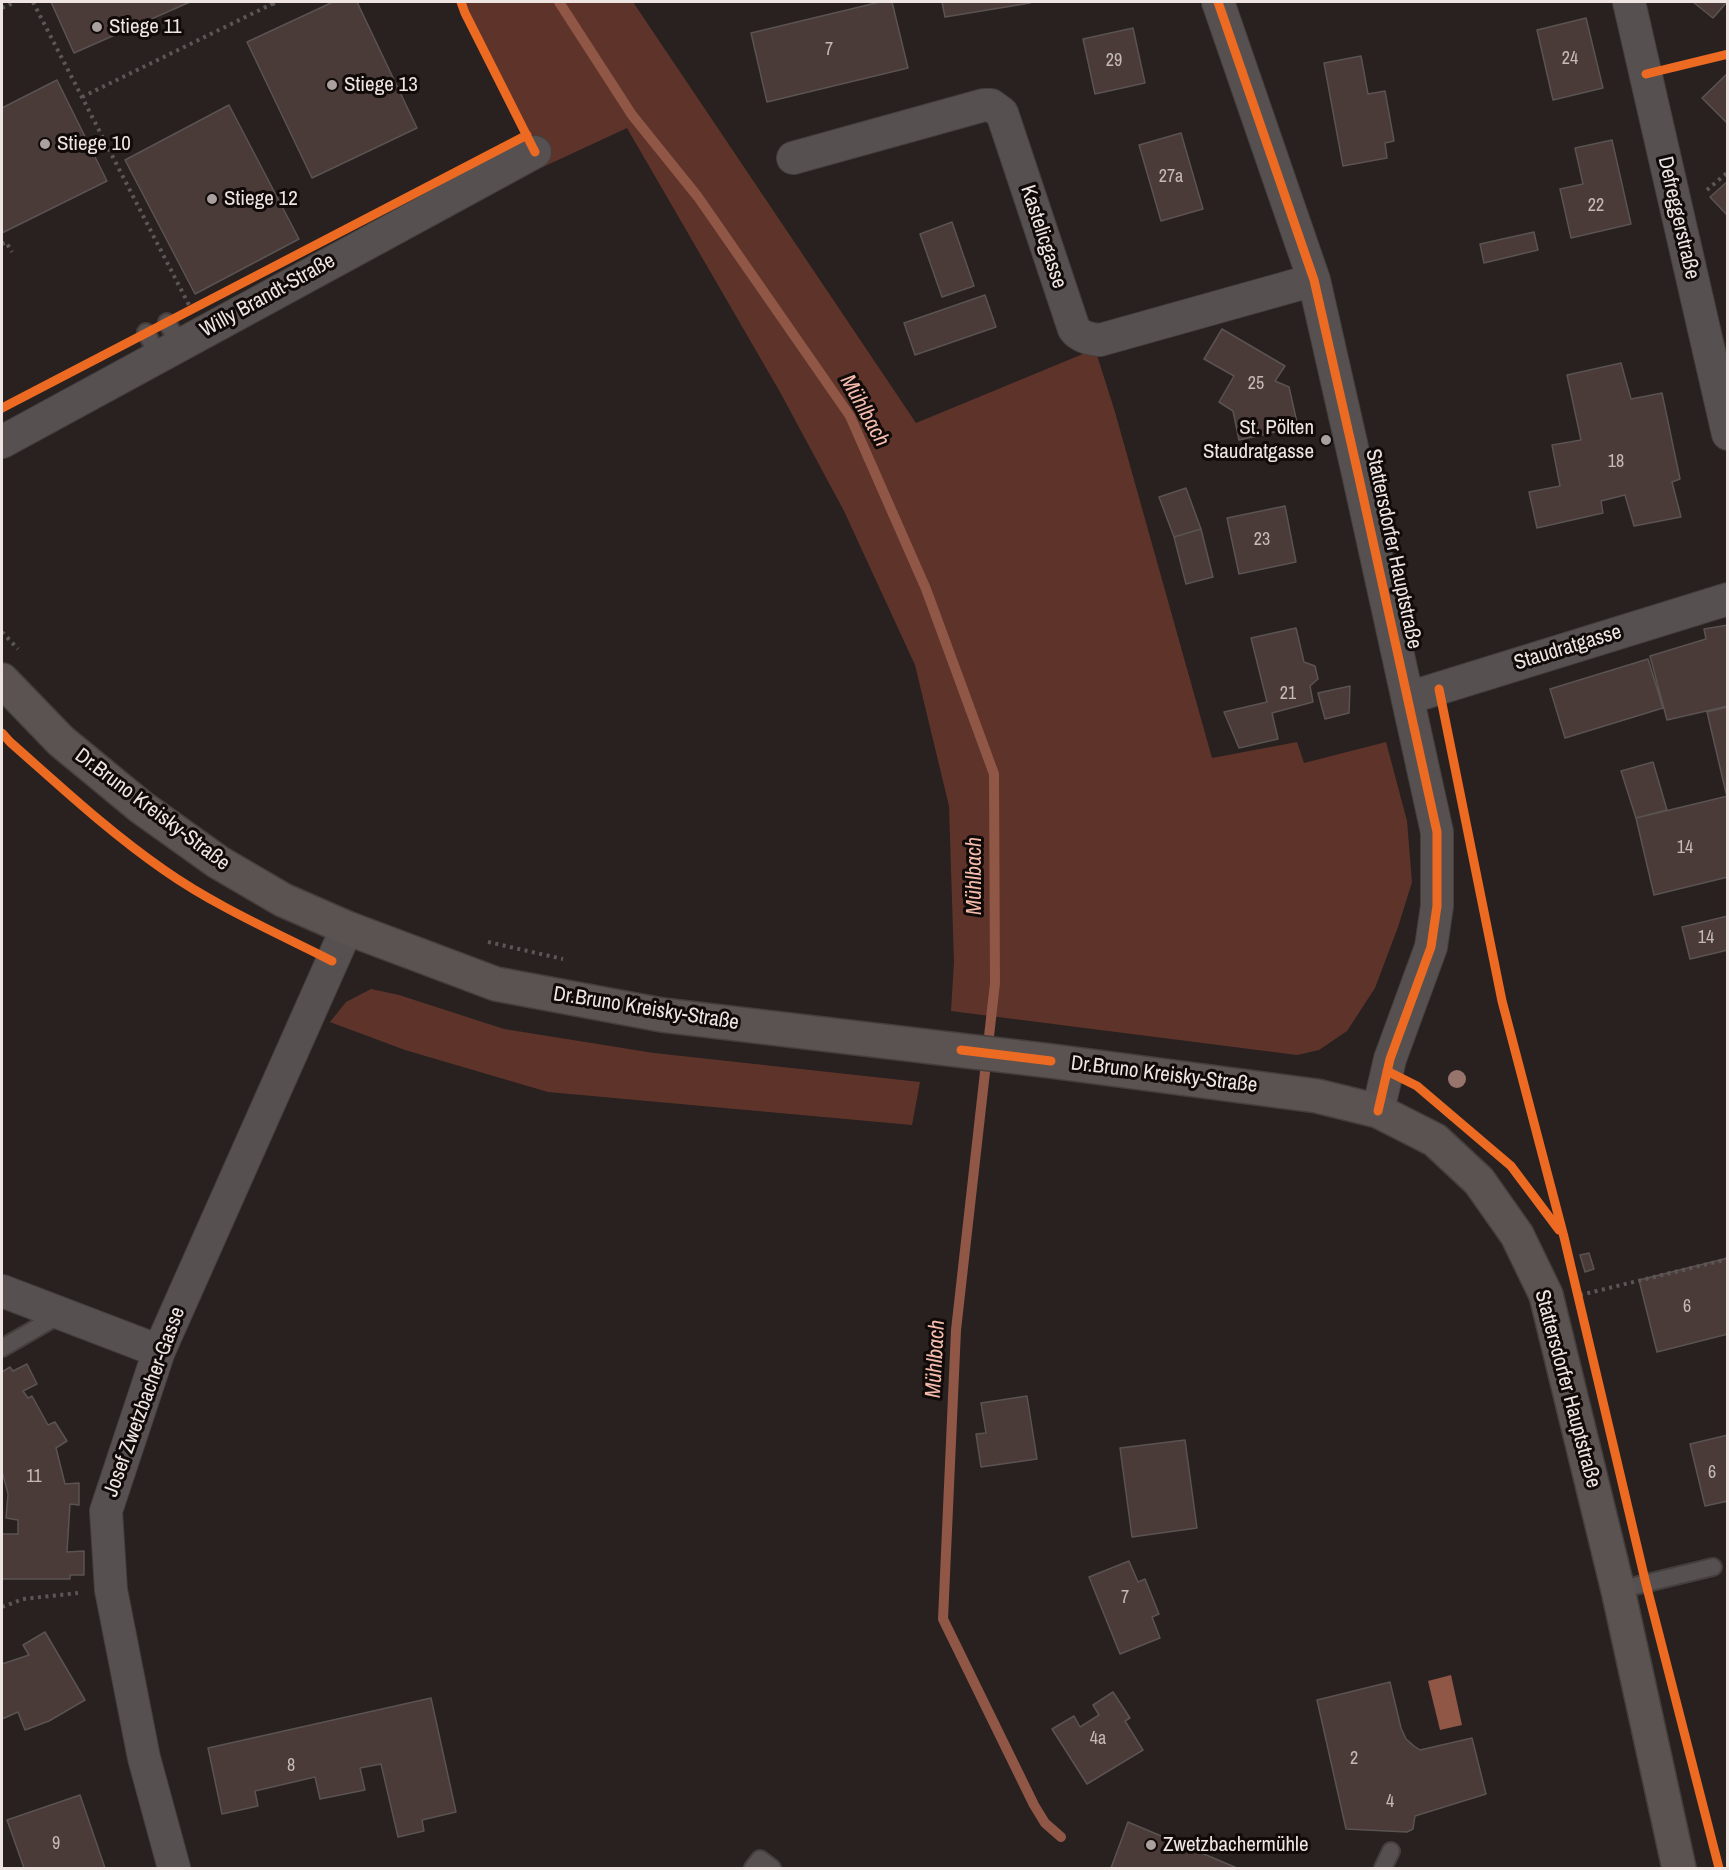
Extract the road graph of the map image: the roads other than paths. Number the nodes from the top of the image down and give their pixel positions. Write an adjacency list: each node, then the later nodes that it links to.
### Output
1 (1218, 2): 5 (street, Stattersdorfer Hauptstraße)
2 (1629, 2): 6 (street, Defreggerstraße)
3 (535, 152): 7 (street, Willy Brandt-Straße)
4 (793, 158): 5 (street, Kastelicgasse)
5 (1314, 280): 10 (street, Stattersdorfer Hauptstraße)
6 (1728, 434)
7 (2, 442)
8 (1728, 599): 10 (street, Staudratgasse)
9 (2, 680): 11 (main road, Dr.Bruno Kreisky-Straße)
10 (1408, 698): 12 (street, Stattersdorfer Hauptstraße)
11 (347, 928): 12 (main road, Dr.Bruno Kreisky-Straße); 16 (street, Josef Zwetzbacher-Gasse)
12 (1378, 1111): 18 (main road, Stattersdorfer Hauptstraße)
13 (2, 1292): 14 (street)
14 (61, 1314): 15 (lane); 16 (street)
15 (2, 1348)
16 (159, 1351): 20 (street, Josef Zwetzbacher-Gasse)
17 (1713, 1567): 18 (lane)
18 (1618, 1590): 24 (main road, Stattersdorfer Hauptstraße)
19 (1391, 1851): 23 (lane)
20 (174, 1869)
21 (753, 1869): 22 (lane)
22 (772, 1869)
23 (1383, 1869)
24 (1679, 1869)

